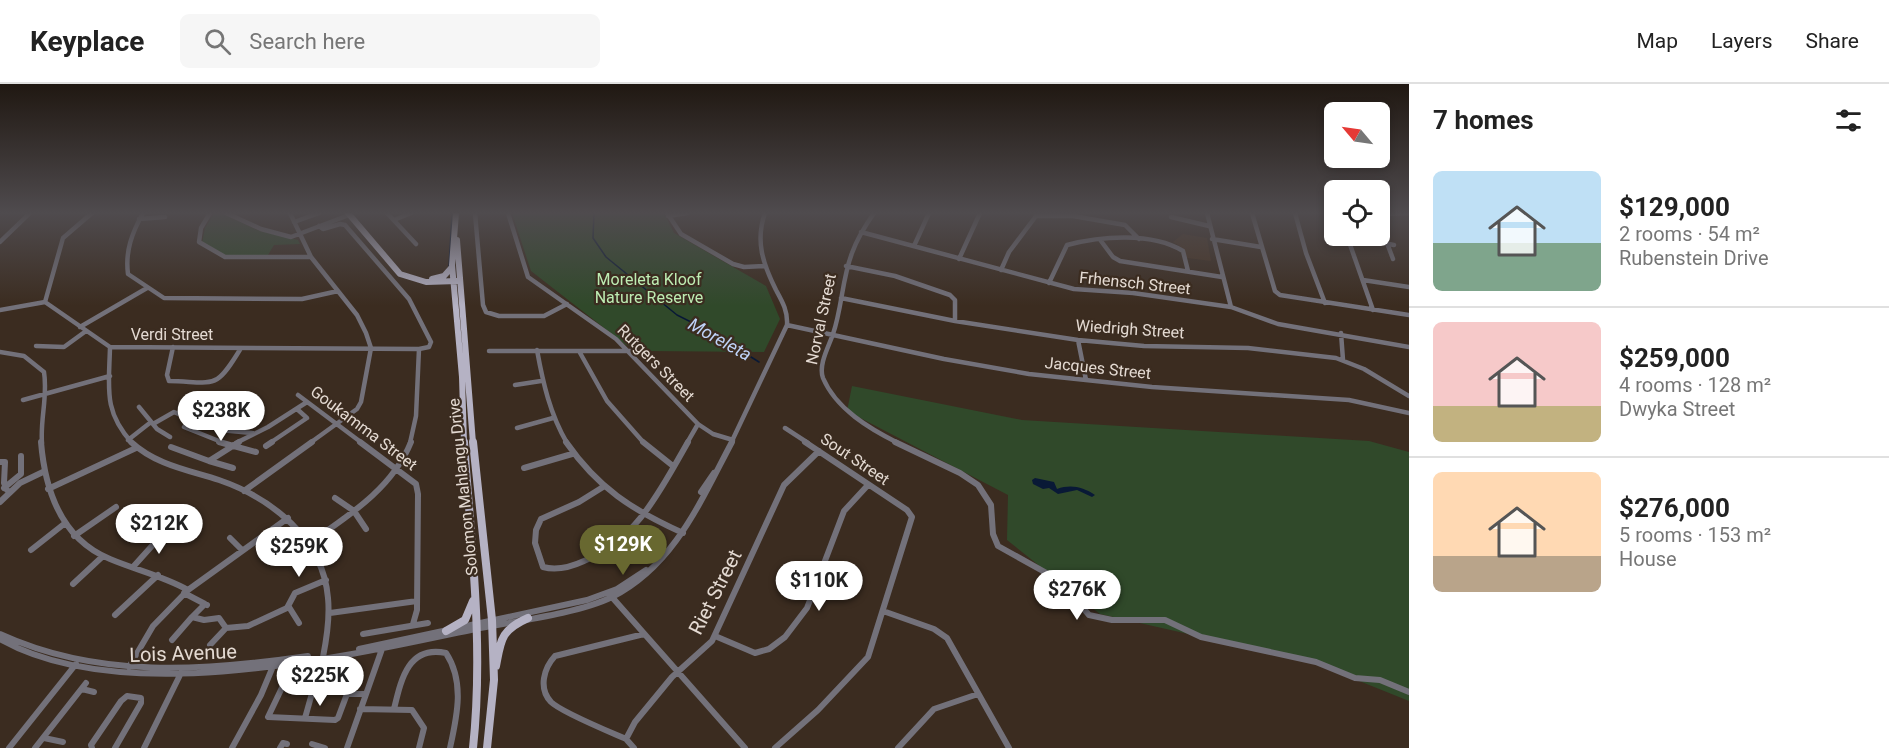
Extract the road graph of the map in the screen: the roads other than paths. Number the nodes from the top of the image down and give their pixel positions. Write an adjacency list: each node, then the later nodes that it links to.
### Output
1 (61, 244): 48 (street)
2 (129, 244): 45 (street)
3 (202, 244): 30 (street)
4 (304, 244): 30 (street)
5 (361, 244): 68 (street)
6 (373, 244): 33 (main road)
7 (454, 244): 34 (main road, Solomon Mahlangu Drive)
8 (456, 244): 41 (main road, Solomon Mahlangu Drive)
9 (478, 244): 50 (street)
10 (517, 244): 50 (street, Rutgers Street)
11 (698, 244): 35 (street)
12 (760, 244): 35 (street)
13 (856, 244): 36 (street, Norval Street)
14 (906, 244): 25 (street, Frhensch Street)
15 (966, 244): 31 (street)
16 (1015, 244): 37 (street)
17 (1076, 244): 43 (street)
18 (1103, 244): 38 (street)
19 (1170, 244): 38 (street)
20 (1213, 244): 39 (street)
21 (1243, 244): 29 (street)
22 (1260, 244): 29 (street)
23 (1304, 244): 49 (street)
24 (1390, 244): 28 (street)
25 (914, 246): 31 (street, Frhensch Street)
26 (1352, 246): 42 (street)
27 (1388, 246): 32 (street)
28 (1394, 246)
29 (1261, 247): 49 (street)
30 (311, 257): 46 (street)
31 (959, 259): 37 (street, Frhensch Street)
32 (1393, 259)
33 (391, 266): 40 (main road); 41 (main road)
34 (452, 266): 40 (main road); 41 (main road, Solomon Mahlangu Drive)
35 (765, 266): 56 (street)
36 (846, 266): 47 (street, Norval Street); 55 (street)
37 (1001, 270): 43 (street, Frhensch Street)
38 (1188, 272): 39 (street)
39 (1222, 277): 51 (street)
40 (424, 280): 41 (main road)
41 (457, 280): 144 (main road, Solomon Mahlangu Drive); 156 (main road, Solomon Mahlangu Drive)
42 (1363, 280): 44 (street); 53 (street)
43 (1048, 283): 51 (street, Frhensch Street)
44 (1409, 287)
45 (147, 288): 46 (street); 57 (street)
46 (338, 291): 67 (street)
47 (842, 298): 55 (street, Wiedrigh Street); 60 (street, Norval Street)
48 (45, 302): 52 (street); 57 (street, Verdi Street)
49 (1325, 303): 53 (street)
50 (567, 304): 72 (street, Rutgers Street)
51 (1231, 307): 59 (street, Frhensch Street)
52 (0, 310)
53 (1373, 310): 54 (street)
54 (1409, 315)
55 (955, 321): 61 (street, Wiedrigh Street)
56 (787, 325): 60 (street, Jacques Street); 103 (street)
57 (80, 327): 58 (street, Verdi Street)
58 (86, 331): 62 (street); 63 (street, Verdi Street)
59 (1341, 333): 65 (street, Frhensch Street); 75 (street)
60 (834, 335): 77 (street, Jacques Street); 84 (street, Norval Street)
61 (1078, 340): 75 (street, Wiedrigh Street); 77 (street)
62 (36, 346)
63 (110, 347): 64 (street, Verdi Street); 76 (street)
64 (173, 347): 66 (street, Verdi Street); 66 (street)
65 (1409, 347)
66 (242, 348): 67 (street, Verdi Street)
67 (371, 348): 68 (street, Verdi Street); 95 (street)
68 (419, 349): 117 (street)
69 (537, 350): 70 (street); 71 (street); 78 (street)
70 (489, 351)
71 (579, 351): 72 (street); 114 (street)
72 (628, 351): 73 (street); 96 (street, Rutgers Street)
73 (637, 351)
74 (0, 352): 80 (street)
75 (1343, 360): 82 (street, Wiedrigh Street)
76 (110, 376): 80 (street); 102 (street)
77 (1086, 380): 90 (street, Jacques Street)
78 (542, 381): 79 (street); 93 (street)
79 (515, 385)
80 (45, 394): 83 (street); 118 (street)
81 (298, 395): 85 (street, Goukamma Street)
82 (1409, 396)
83 (23, 400)
84 (835, 400): 178 (street)
85 (307, 402): 88 (street); 95 (street, Goukamma Street)
86 (170, 405): 89 (street)
87 (139, 407): 94 (street)
88 (297, 409): 100 (street); 105 (street)
89 (174, 412): 91 (street); 94 (street)
90 (1409, 413)
91 (183, 416)
92 (194, 418): 100 (street)
93 (553, 418): 98 (street); 110 (street)
94 (152, 423): 101 (street); 102 (street)
95 (337, 424): 117 (street, Goukamma Street); 123 (street)
96 (698, 424): 103 (street, Rutgers Street); 114 (street)
97 (184, 427): 104 (street)
98 (517, 428)
99 (785, 428): 108 (street, Sout Street)
100 (255, 433): 104 (street)
101 (170, 437)
102 (128, 440): 107 (street)
103 (733, 440): 133 (street)
104 (232, 445): 109 (street); 112 (street)
105 (266, 446)
106 (171, 447): 112 (street)
107 (136, 448): 121 (street); 123 (street)
108 (819, 451): 119 (street, Sout Street); 164 (street, Riet Street)
109 (256, 452)
110 (572, 454): 116 (street); 120 (street)
111 (21, 456): 122 (street)
112 (209, 461): 115 (street)
113 (0, 462): 122 (street)
114 (673, 466): 128 (street)
115 (233, 468)
116 (524, 468)
117 (397, 469): 127 (street); 147 (street, Goukamma Street)
118 (45, 471): 121 (street); 122 (street)
119 (868, 485): 149 (street, Sout Street); 164 (street)
120 (603, 487): 128 (street); 128 (street)
121 (48, 489): 130 (street)
122 (7, 490): 125 (street)
123 (244, 491): 129 (street)
124 (335, 498): 127 (street)
125 (0, 502)
126 (116, 507): 134 (street)
127 (354, 511): 132 (street); 136 (street)
128 (646, 514): 133 (street)
129 (288, 518): 136 (street); 138 (street)
130 (64, 524): 134 (street); 137 (street)
131 (168, 528): 140 (street)
132 (366, 529)
133 (681, 532): 146 (street)
134 (74, 536): 139 (street)
135 (230, 538): 138 (street)
136 (308, 544): 142 (street)
137 (31, 550)
138 (242, 550): 145 (street)
139 (103, 556): 140 (street); 143 (street)
140 (133, 567): 141 (street)
141 (158, 575): 145 (street); 151 (street)
142 (326, 580): 148 (street); 150 (street)
143 (73, 584)
144 (474, 585): 158 (main road, Solomon Mahlangu Drive); 160 (main road)
145 (186, 591): 152 (street); 172 (street)
146 (610, 595): 153 (street); 156 (street); 163 (street)
147 (417, 601): 150 (street); 157 (street, Goukamma Street)
148 (289, 607): 154 (street); 159 (street)
149 (883, 611): 181 (street); 189 (street)
150 (330, 613): 169 (street)
151 (115, 615)
152 (192, 617): 159 (street); 166 (street)
153 (528, 618): 156 (street); 176 (main road)
154 (299, 623)
155 (428, 623): 157 (street)
156 (492, 623): 158 (street); 176 (main road, Solomon Mahlangu Drive)
157 (413, 624): 162 (street)
158 (476, 626): 160 (street, Lois Avenue); 168 (street, Lois Avenue); 200 (main road, Solomon Mahlangu Drive)
159 (226, 628): 167 (street)
160 (446, 631): 168 (street, Lois Avenue)
161 (0, 634): 171 (street, Lois Avenue)
162 (363, 634)
163 (644, 634): 174 (street); 186 (street)
164 (715, 636): 174 (street, Riet Street)
165 (0, 639): 171 (street, Lois Avenue)
166 (172, 640)
167 (210, 645)
168 (382, 647): 169 (street, Lois Avenue); 180 (street)
169 (323, 656): 170 (street, Lois Avenue)
170 (274, 663): 173 (street, Lois Avenue); 195 (street)
171 (75, 664): 172 (street, Lois Avenue); 172 (street, Lois Avenue); 190 (street)
172 (131, 669): 173 (street, Lois Avenue)
173 (183, 670): 194 (street)
174 (678, 672): 186 (street, Riet Street); 203 (street)
175 (288, 675): 184 (street)
176 (494, 680): 201 (main road, Solomon Mahlangu Drive)
177 (94, 692): 185 (street)
178 (1409, 692)
179 (347, 694): 180 (street); 184 (street); 184 (street)
180 (365, 694): 182 (street)
181 (978, 694): 204 (street); 205 (street)
182 (360, 709): 183 (street); 197 (street)
183 (394, 709): 198 (street); 199 (street)
184 (305, 718)
185 (44, 738): 187 (street); 191 (street)
186 (627, 739): 202 (street)
187 (63, 742)
188 (312, 744): 196 (street)
189 (777, 747)
190 (9, 748)
191 (35, 748)
192 (92, 748): 193 (street)
193 (115, 748)
194 (144, 748)
195 (232, 748)
196 (325, 748)
197 (347, 748)
198 (419, 748)
199 (450, 748)
200 (473, 748)
201 (487, 748)
202 (634, 748)
203 (745, 748)
204 (898, 748)
205 (1009, 748)

